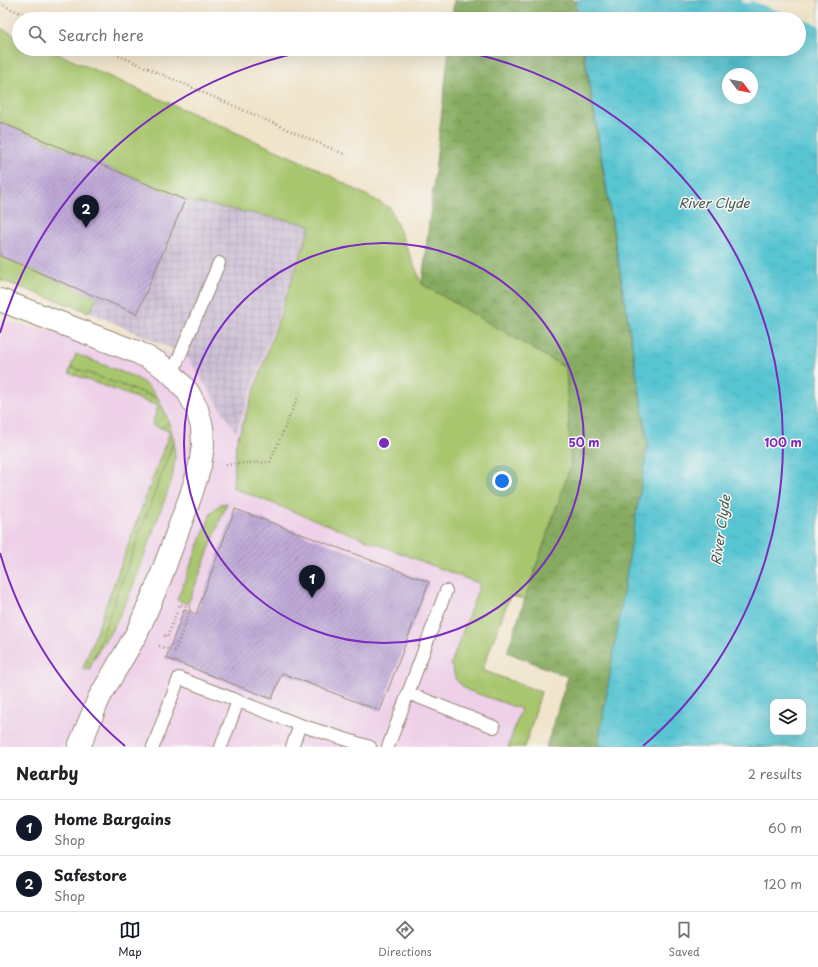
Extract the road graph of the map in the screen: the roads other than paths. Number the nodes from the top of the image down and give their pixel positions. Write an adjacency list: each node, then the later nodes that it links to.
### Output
1 (219, 263): 3 (lane)
2 (0, 300): 3 (street)
3 (172, 374): 9 (street)
4 (446, 591): 5 (lane)
5 (408, 693): 8 (lane); 14 (lane)
6 (238, 701): 7 (lane); 10 (lane); 11 (lane)
7 (300, 725): 12 (lane); 13 (lane)
8 (494, 727)
9 (79, 747)
10 (153, 747)
11 (221, 747)
12 (292, 747)
13 (369, 747)
14 (388, 747)

